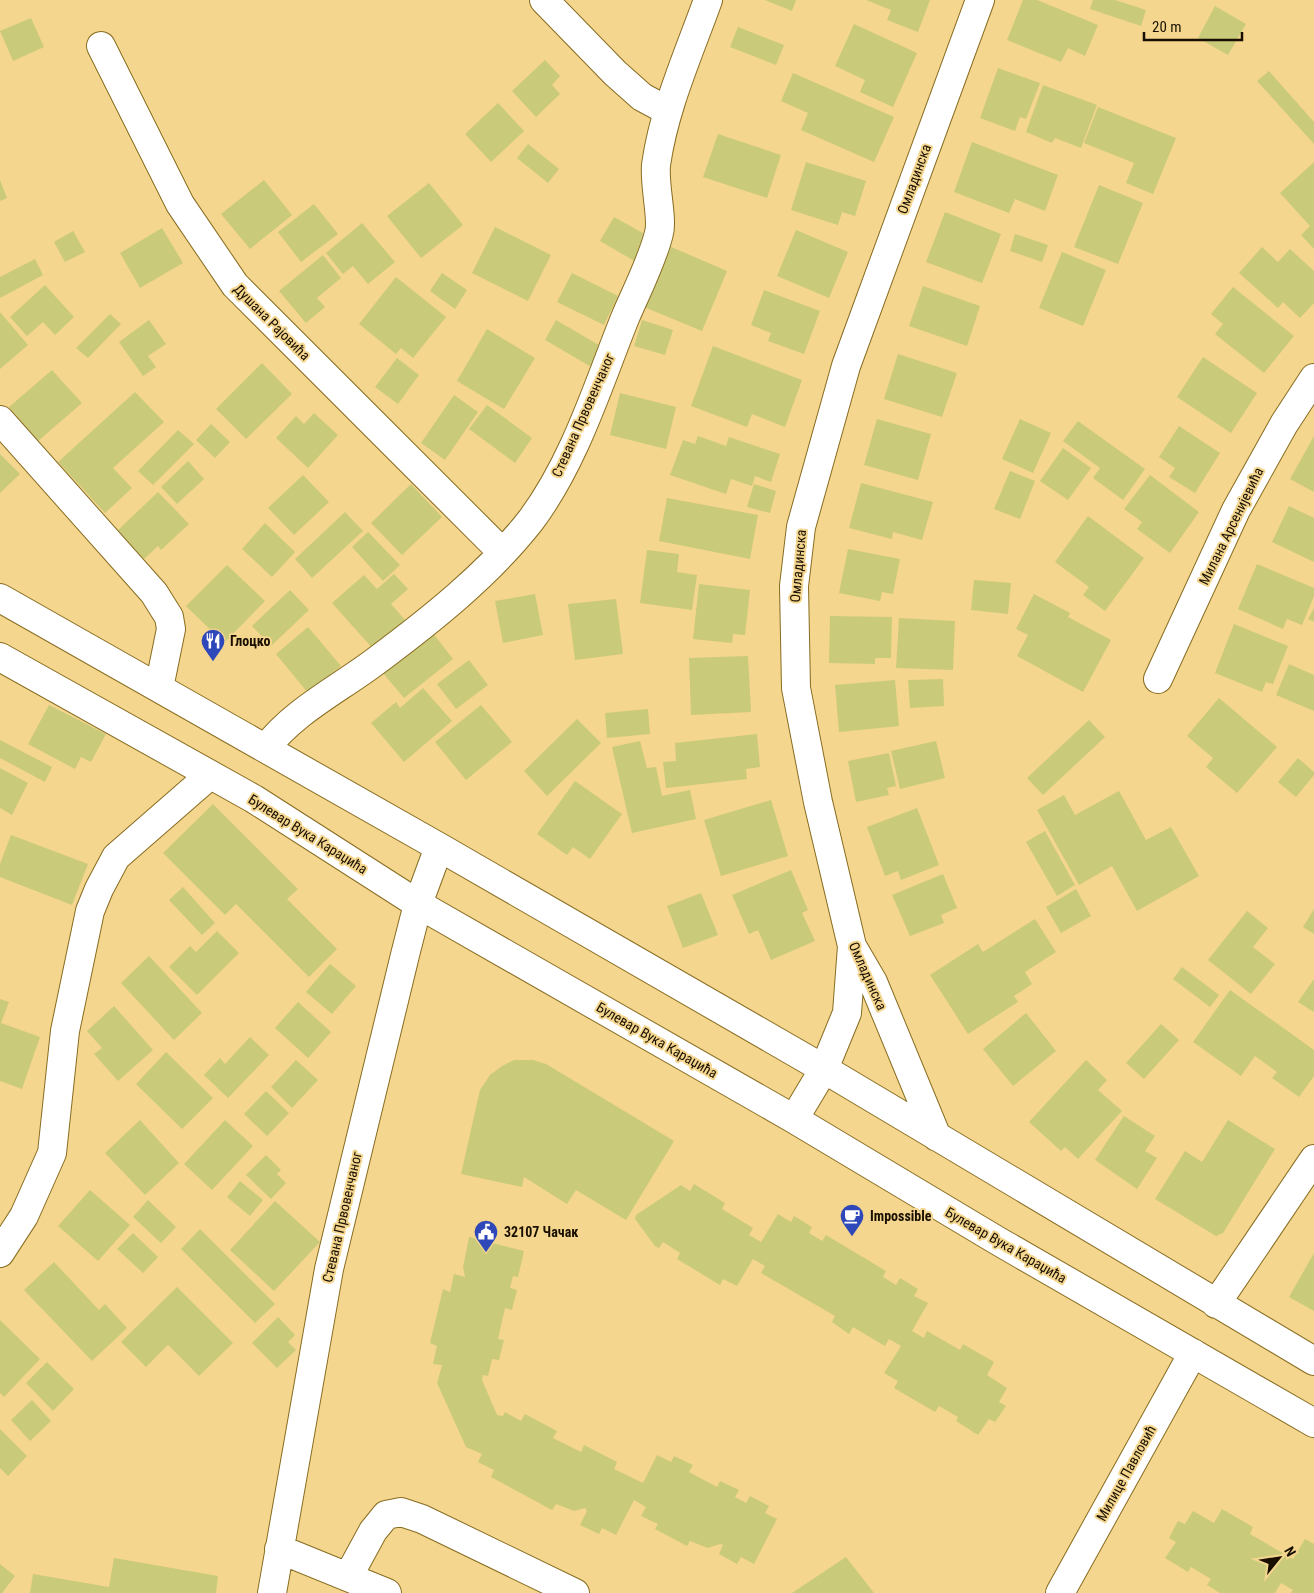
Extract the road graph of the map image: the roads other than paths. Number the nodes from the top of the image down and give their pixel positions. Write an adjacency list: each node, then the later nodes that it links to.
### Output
1 (544, 0): 5 (street)
2 (708, 0): 5 (street, Стевана Првовенчаног)
3 (980, 0): 17 (street, Омладинска)
4 (101, 46): 8 (street, Душана Рајовића)
5 (668, 111): 8 (street, Стевана Првовенчаног)
6 (1314, 378): 11 (street, Милана Арсенијевића)
7 (0, 420): 12 (street)
8 (502, 552): 13 (street, Стевана Првовенчаног)
9 (0, 598): 12 (street)
10 (0, 657): 14 (street, Булевар Вука Караџића)
11 (1158, 679)
12 (159, 688): 13 (street)
13 (266, 748): 15 (street)
14 (210, 775): 16 (street, Булевар Вука Караџића); 22 (street)
15 (439, 847): 16 (street, Стевана Првовенчаног); 18 (street)
16 (418, 904): 19 (street, Булевар Вука Караџића); 27 (street, Стевана Првовенчаног)
17 (852, 946): 18 (street); 20 (street, Омладинска)
18 (824, 1069): 19 (street); 20 (street)
19 (794, 1118): 24 (street, Булевар Вука Караџића)
20 (937, 1137): 23 (street)
21 (1314, 1159): 23 (street)
22 (0, 1252)
23 (1216, 1304): 25 (street)
24 (1193, 1353): 26 (street, Булевар Вука Караџића); 32 (street, Милице Павловић)
25 (1314, 1361)
26 (1314, 1423)
27 (279, 1549): 28 (street); 29 (street, Стевана Првовенчаног)
28 (348, 1577): 30 (street); 31 (street)
29 (272, 1593)
30 (387, 1593)
31 (575, 1593)
32 (1060, 1593)

